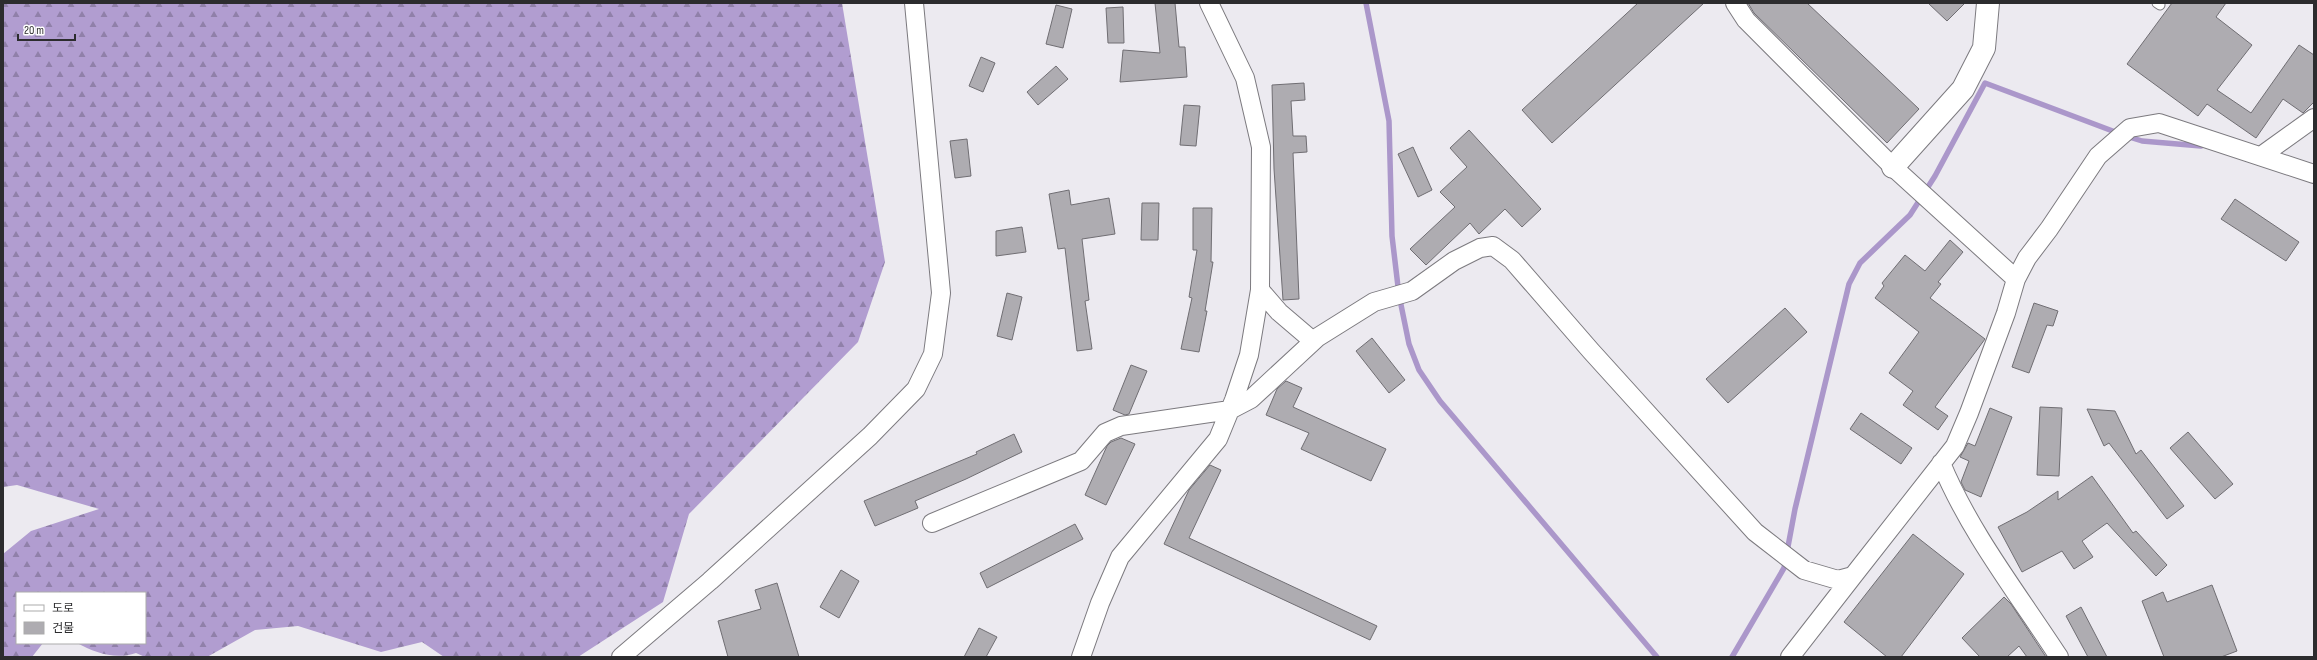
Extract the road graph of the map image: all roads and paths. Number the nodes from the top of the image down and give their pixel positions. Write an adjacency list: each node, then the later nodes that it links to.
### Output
1 (914, 3): 16 (street)
2 (1209, 3): 10 (street)
3 (1735, 3): 7 (street)
4 (1988, 3): 7 (street)
5 (2314, 118): 6 (street)
6 (2261, 156): 8 (street); 9 (street)
7 (1893, 167): 9 (street)
8 (2314, 174)
9 (2016, 279): 13 (street)
10 (1260, 290): 11 (street); 12 (street)
11 (1313, 341): 12 (street); 15 (street)
12 (1230, 410): 14 (street); 17 (street)
13 (1941, 463): 15 (street); 19 (street)
14 (932, 523)
15 (1853, 576): 18 (street)
16 (621, 657)
17 (1081, 657)
18 (1790, 657)
19 (2060, 657)

